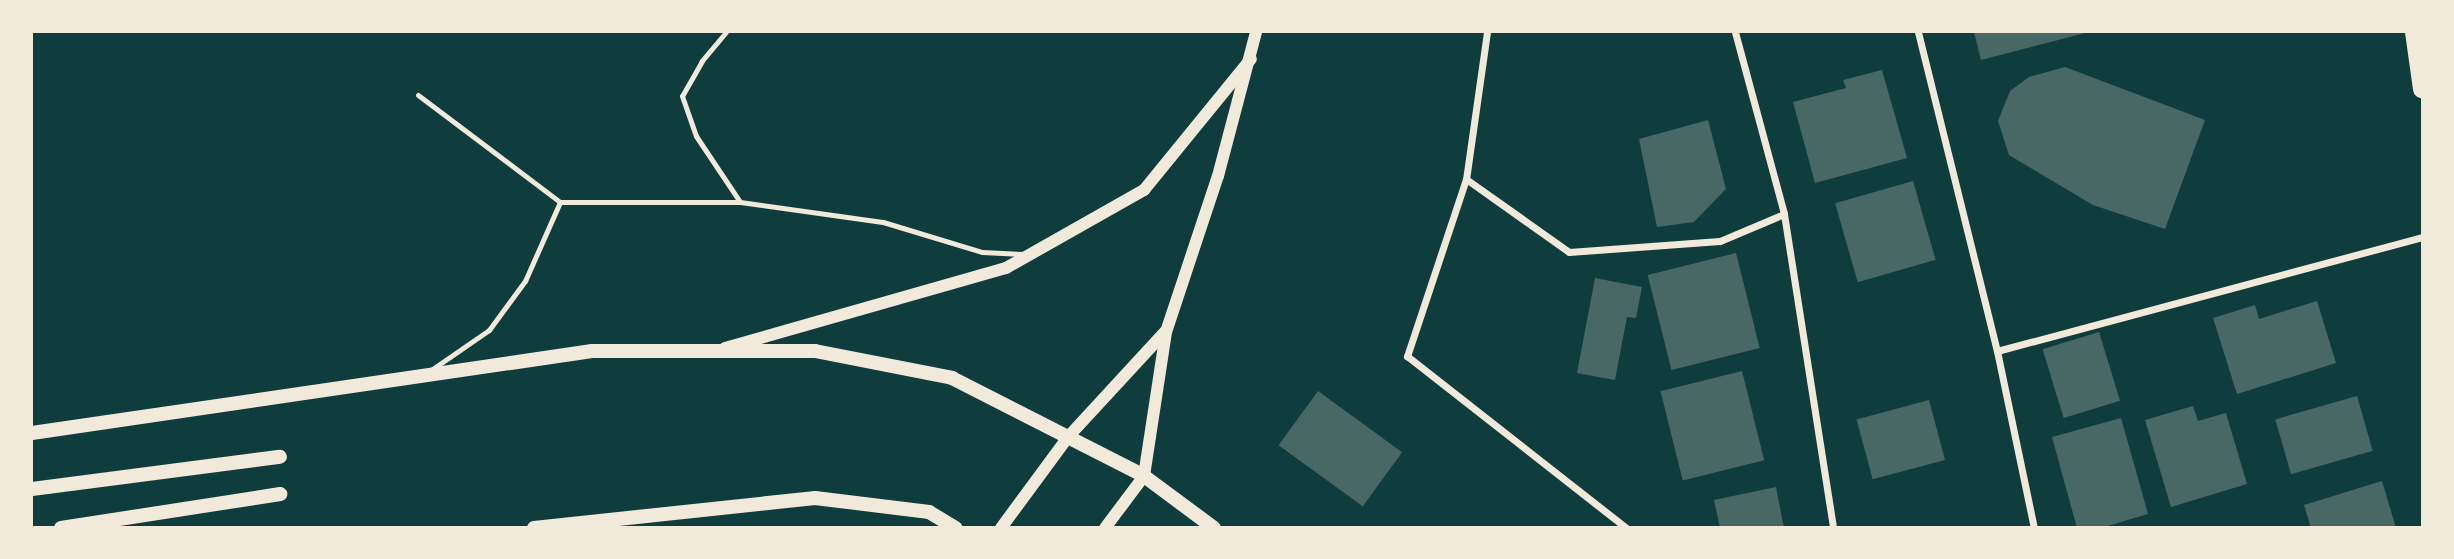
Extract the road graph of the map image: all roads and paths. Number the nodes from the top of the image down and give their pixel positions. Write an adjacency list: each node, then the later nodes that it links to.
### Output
1 (726, 32): 12 (lane)
2 (1256, 32): 7 (street)
3 (1487, 32): 10 (street)
4 (1735, 32): 13 (street)
5 (1918, 32): 18 (street)
6 (2414, 32): 8 (main road)
7 (1251, 60): 15 (street); 16 (street)
8 (2423, 89)
9 (418, 94): 11 (lane)
10 (1466, 179): 13 (street); 34 (street)
11 (560, 202): 12 (lane); 19 (lane)
12 (740, 202): 15 (lane)
13 (1784, 214): 35 (street)
14 (2423, 237): 18 (street)
15 (1029, 255): 17 (street)
16 (1166, 332): 21 (street); 23 (street)
17 (715, 351): 19 (main road); 21 (main road)
18 (1997, 351): 36 (street)
19 (423, 376): 20 (main road)
20 (32, 433)
21 (1068, 437): 23 (main road); 31 (street)
22 (280, 457): 24 (main road)
23 (1144, 476): 32 (street); 33 (main road)
24 (32, 489)
25 (280, 494): 27 (main road)
26 (575, 521): 28 (main road); 29 (street); 30 (main road)
27 (61, 527)
28 (534, 527)
29 (611, 527)
30 (956, 527)
31 (1001, 527)
32 (1105, 527)
33 (1214, 527)
34 (1626, 527)
35 (1833, 527)
36 (2034, 527)

